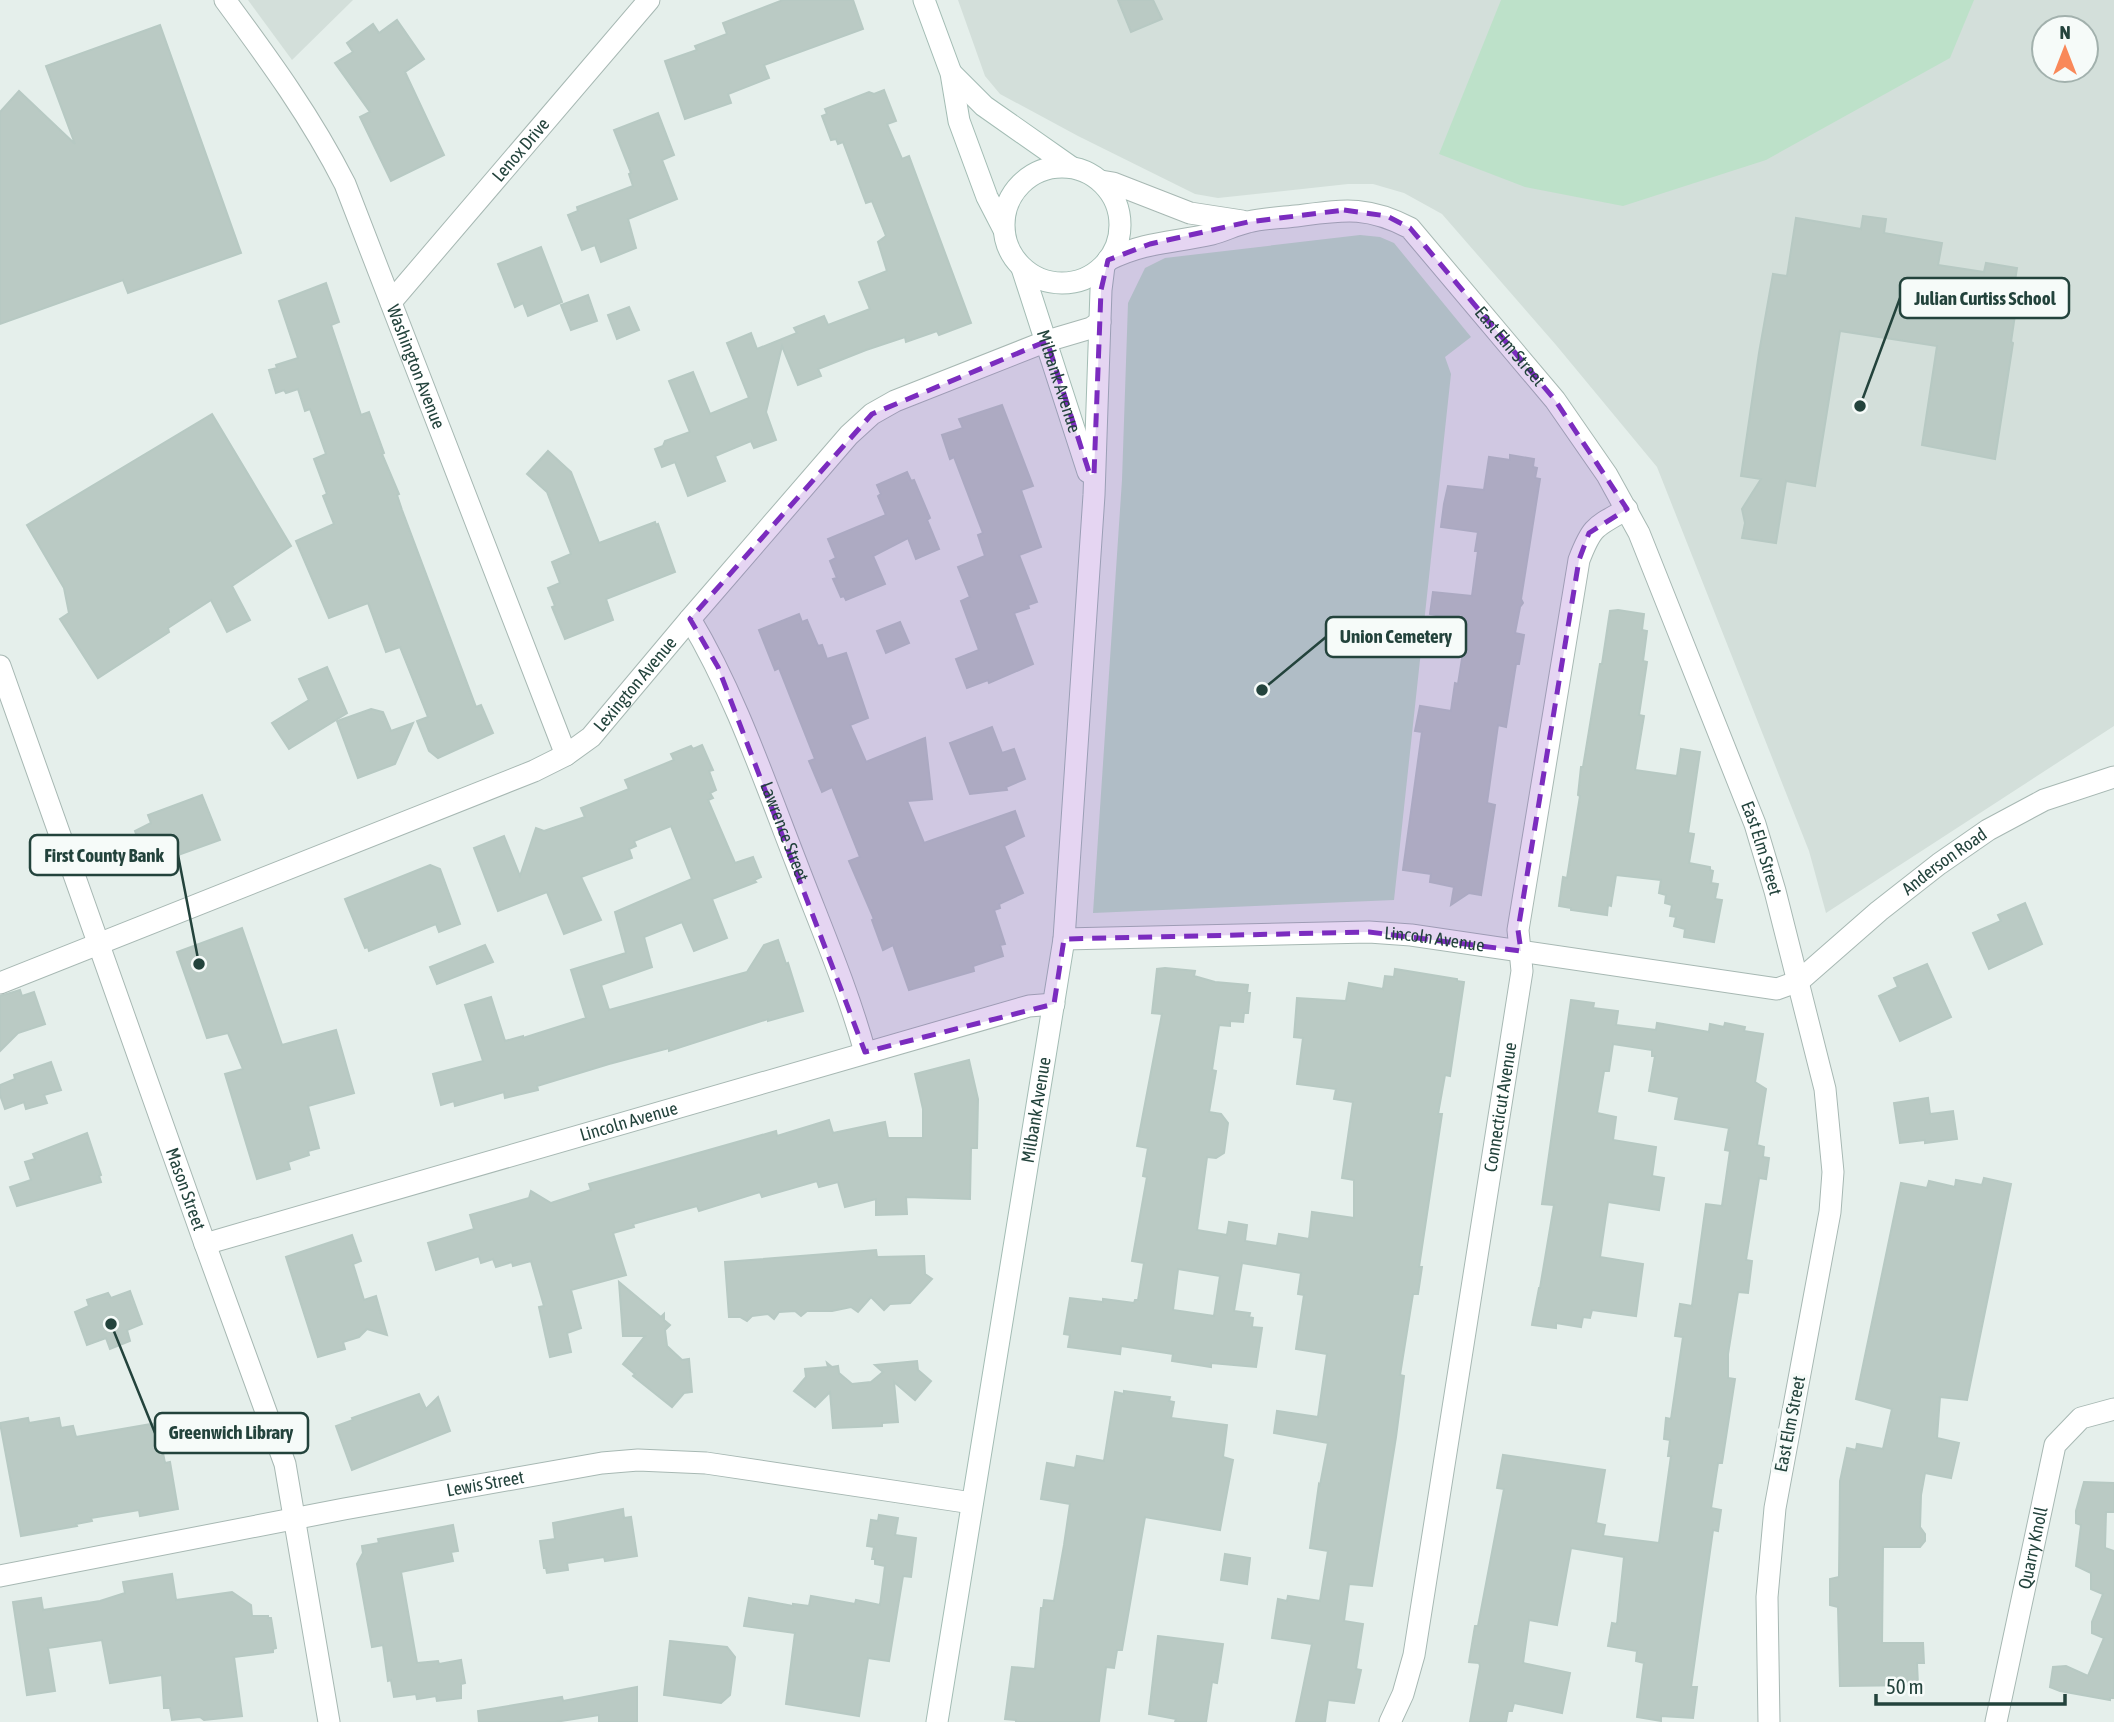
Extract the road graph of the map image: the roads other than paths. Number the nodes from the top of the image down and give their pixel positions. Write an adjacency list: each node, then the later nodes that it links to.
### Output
1 (225, 0): 11 (street, Washington Avenue)
2 (649, 0): 11 (street, Lenox Drive)
3 (924, 0): 4 (street)
4 (951, 73): 5 (street); 8 (street)
5 (1071, 167): 6 (street); 8 (street)
6 (1101, 181): 7 (street, East Elm Street); 9 (street)
7 (1248, 222): 9 (street, East Elm Street); 15 (street, East Elm Street)
8 (1003, 228): 10 (street)
9 (1106, 263): 10 (street); 12 (street, Milbank Avenue)
10 (1022, 268): 13 (street, Milbank Avenue)
11 (391, 302): 18 (street, Washington Avenue)
12 (1100, 322): 13 (street, Lexington Avenue); 14 (street, Milbank Avenue)
13 (1047, 341): 14 (street, Milbank Avenue); 16 (street, Lexington Avenue)
14 (1094, 495): 20 (street, Milbank Avenue)
15 (1627, 509): 22 (street, Connecticut Avenue); 23 (street, East Elm Street)
16 (690, 619): 18 (street, Lexington Avenue); 26 (street, Lawrence Street)
17 (0, 666): 21 (street, Mason Street)
18 (566, 755): 21 (street, Lexington Avenue)
19 (2114, 777): 23 (street, Anderson Road)
20 (1064, 940): 22 (street, Lincoln Avenue); 25 (street, Milbank Avenue)
21 (99, 944): 24 (street, Lexington Avenue); 27 (street, Mason Street)
22 (1521, 951): 23 (street, Lincoln Avenue); 34 (street, Connecticut Avenue)
23 (1799, 981): 35 (street, East Elm Street)
24 (0, 983)
25 (1054, 1004): 26 (street, Lincoln Avenue); 29 (street, Milbank Avenue)
26 (866, 1052): 27 (street, Lincoln Avenue)
27 (205, 1244): 30 (street, Mason Street)
28 (2114, 1409): 36 (street, Quarry Knoll)
29 (972, 1503): 30 (street, Lewis Street); 33 (street, Milbank Avenue)
30 (295, 1519): 31 (street, Lewis Street); 32 (street, Mason Street)
31 (0, 1576)
32 (328, 1722)
33 (937, 1722)
34 (1390, 1722)
35 (1769, 1722)
36 (1996, 1722)

